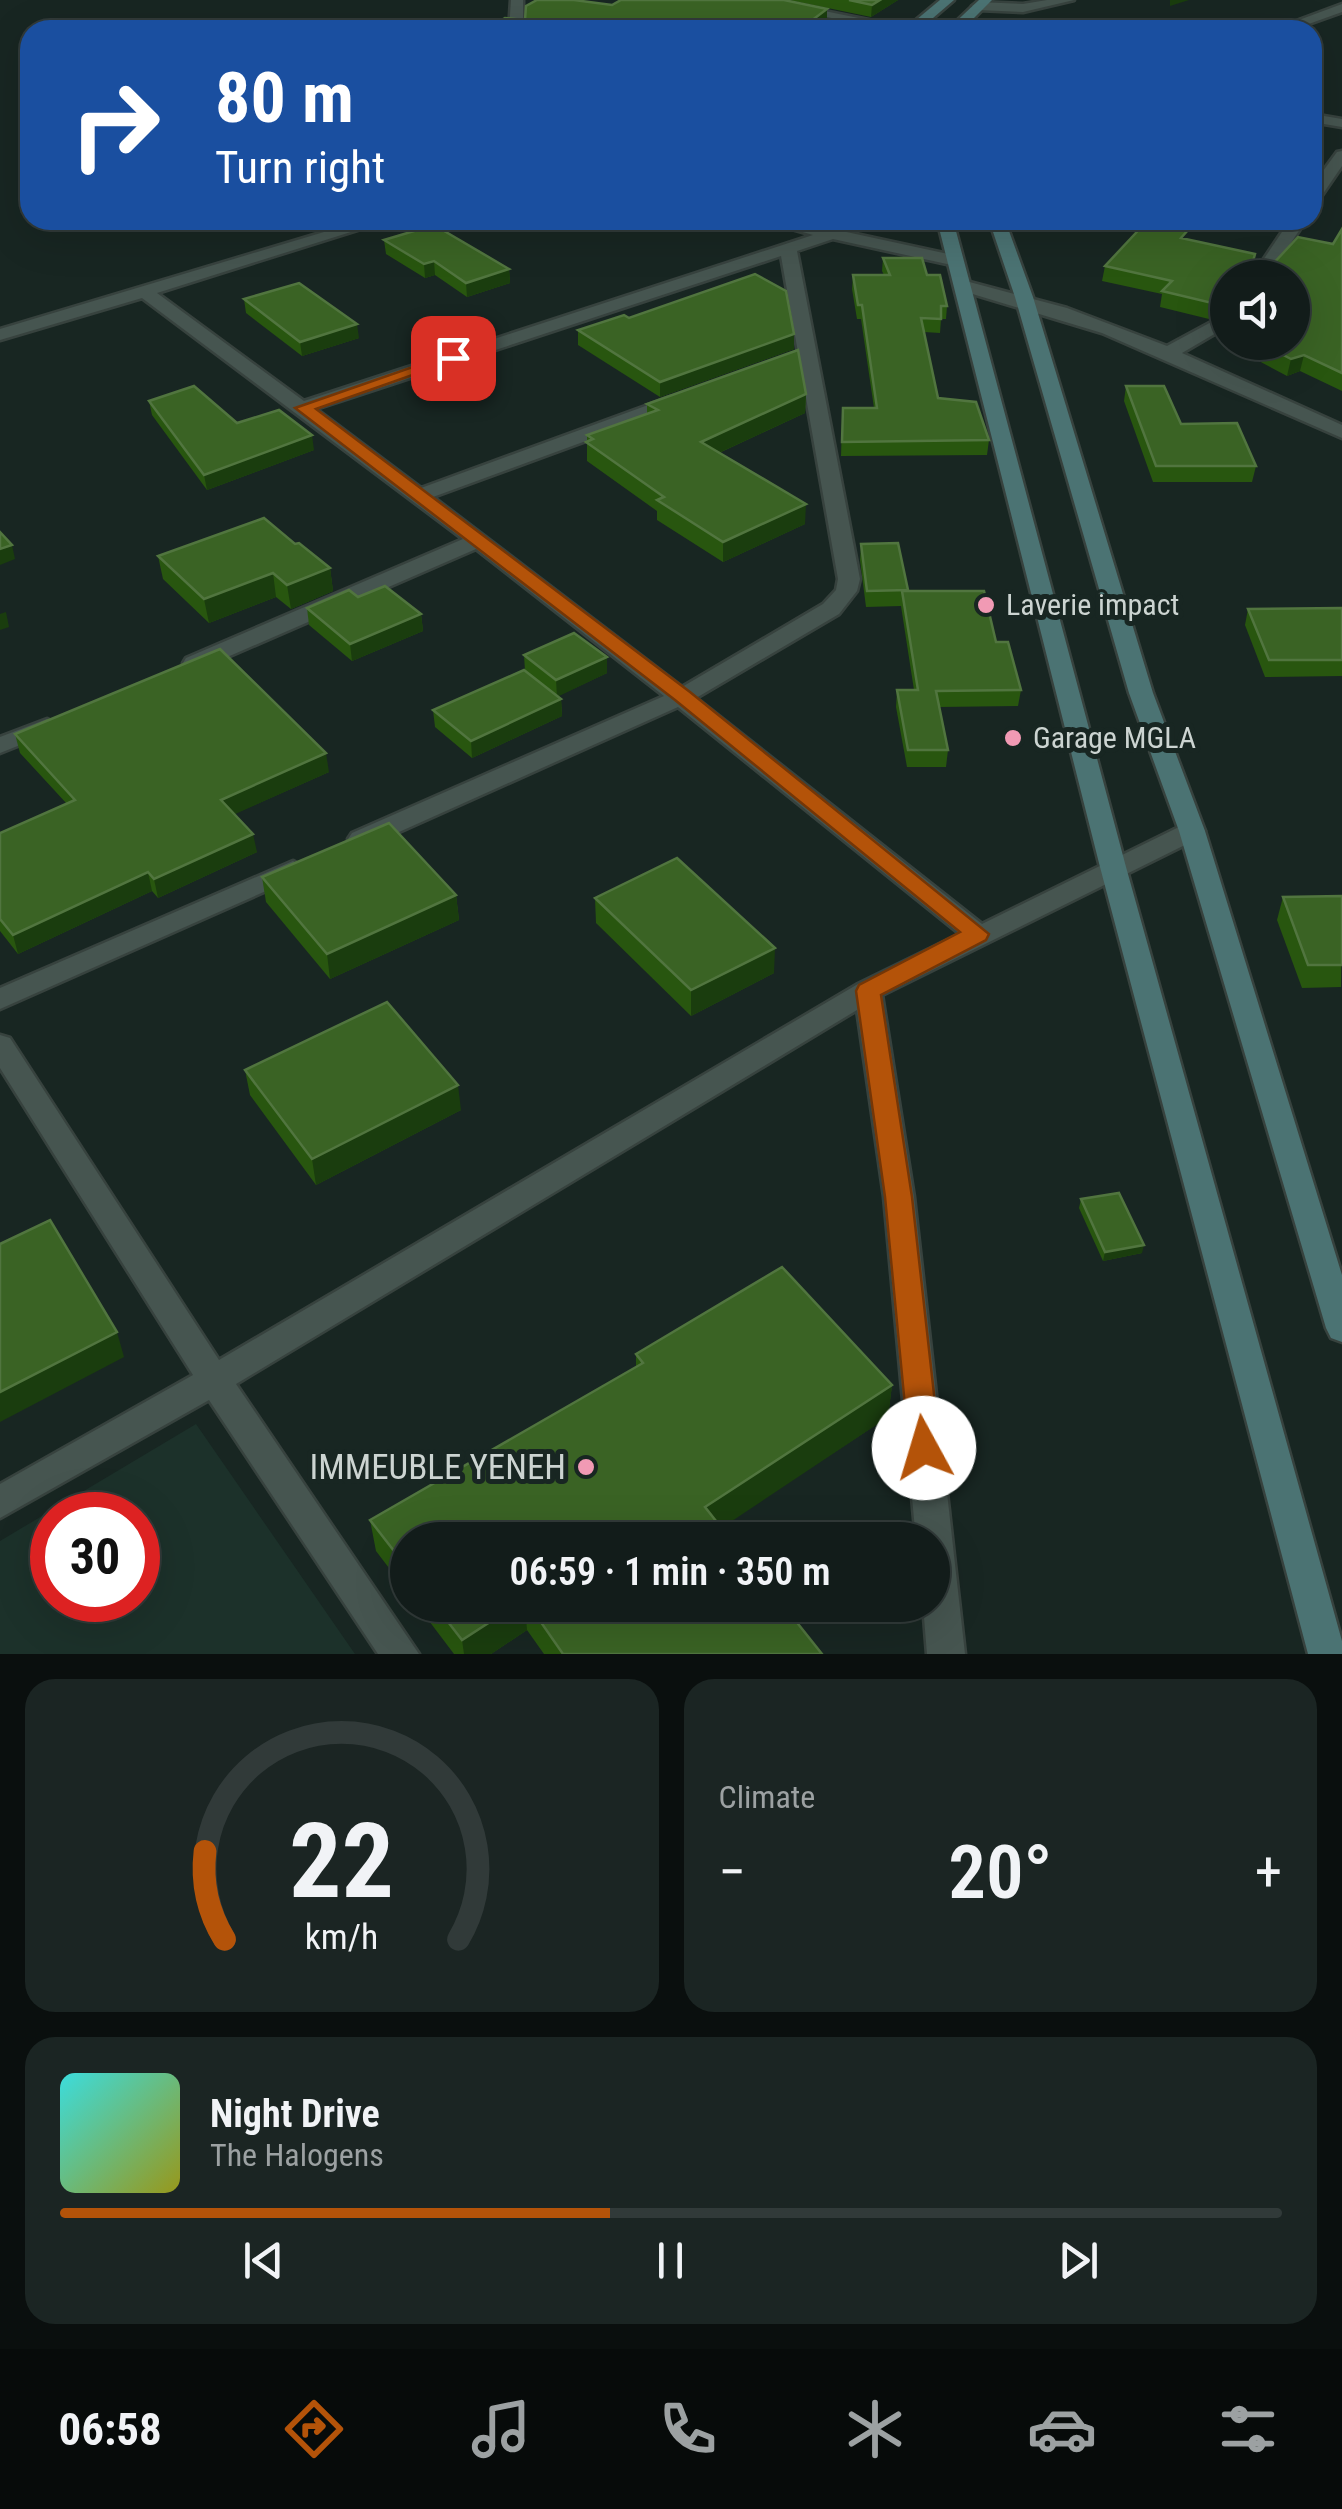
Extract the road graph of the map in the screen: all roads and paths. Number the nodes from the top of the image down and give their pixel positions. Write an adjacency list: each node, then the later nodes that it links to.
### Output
1 (750, 0): 6 (street)
2 (948, 0): 7 (main road)
3 (1068, 0): 4 (street)
4 (982, 3)
5 (1342, 8): 8 (street)
6 (857, 20)
7 (923, 20)
8 (1308, 20)
9 (1342, 155): 10 (street)
10 (1322, 184)
11 (348, 230): 21 (street)
12 (813, 230): 16 (street)
13 (947, 230): 18 (main road)
14 (1000, 230): 22 (main road)
15 (1291, 230): 19 (street)
16 (831, 234): 17 (street); 18 (street)
17 (788, 248): 27 (street); 32 (street)
18 (956, 260): 20 (main road)
19 (1271, 260)
20 (962, 285): 22 (street); 36 (main road)
21 (145, 292): 24 (street); 27 (street)
22 (1024, 298): 25 (street); 35 (main road)
23 (1210, 328): 25 (street)
24 (0, 334)
25 (1168, 353): 28 (street)
26 (696, 394): 29 (street)
27 (304, 408): 29 (street)
28 (1342, 432)
29 (419, 494): 30 (street)
30 (479, 540): 31 (street); 32 (street)
31 (177, 670)
32 (683, 696): 37 (street); 39 (street)
33 (71, 716): 34 (street)
34 (0, 746)
35 (1192, 831): 36 (street); 41 (main road)
36 (1112, 867): 37 (street); 46 (main road)
37 (977, 934): 38 (street)
38 (868, 991): 42 (street); 45 (street)
39 (0, 999)
40 (0, 1044): 42 (street)
41 (1342, 1328)
42 (214, 1380): 43 (street); 44 (street)
43 (0, 1502)
44 (400, 1654)
45 (946, 1654)
46 (1327, 1654)

